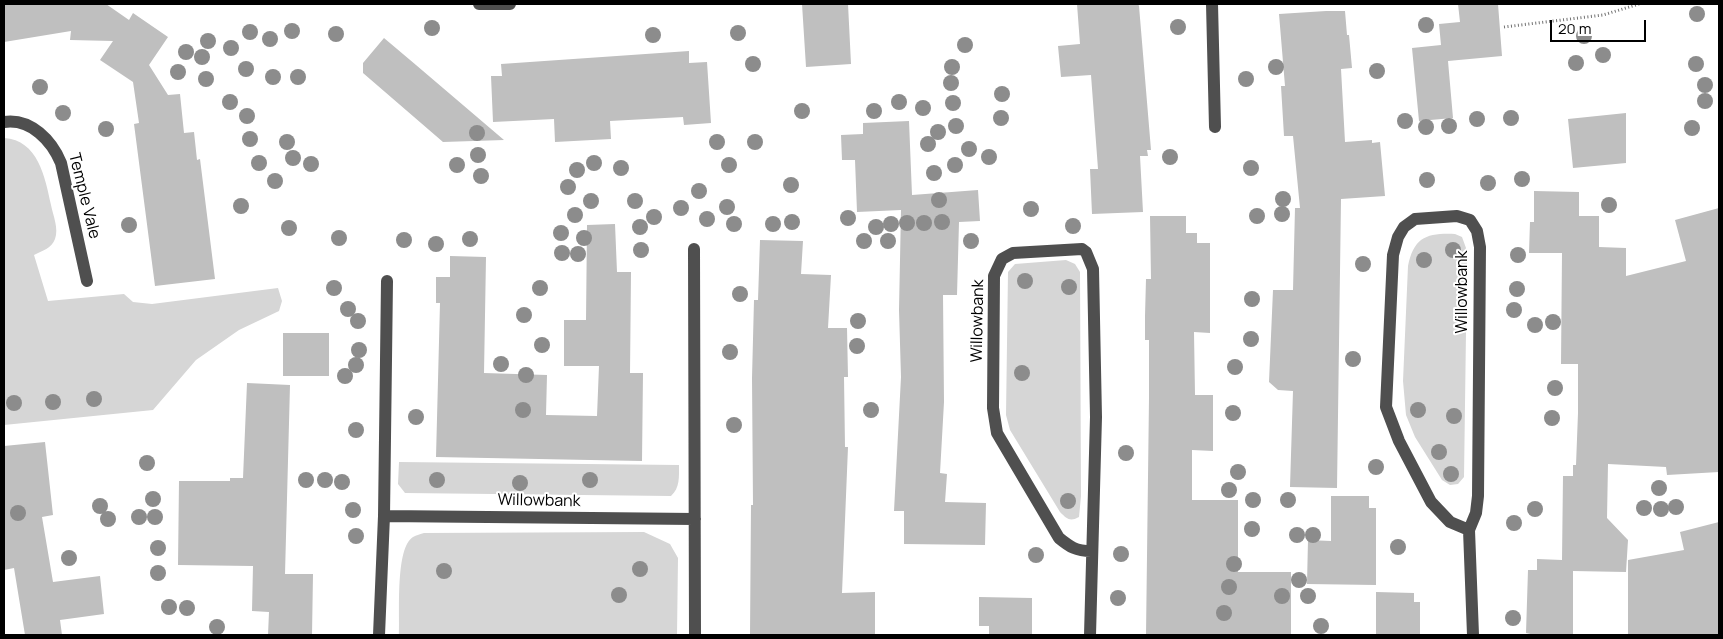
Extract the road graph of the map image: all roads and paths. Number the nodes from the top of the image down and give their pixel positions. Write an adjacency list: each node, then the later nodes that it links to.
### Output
1 (479, 4): 2 (street)
2 (510, 4)
3 (1212, 4): 7 (street)
4 (1639, 4): 5 (path)
5 (1504, 27)
6 (4, 122): 10 (street, Temple Vale)
7 (1215, 127)
8 (694, 250): 12 (street)
9 (388, 281): 11 (street)
10 (87, 282)
11 (384, 516): 12 (street, Willowbank); 15 (street)
12 (695, 519): 16 (street)
13 (1469, 530): 13 (street, Willowbank); 18 (street, Willowbank)
14 (1091, 551): 14 (street, Willowbank); 17 (street, Willowbank)
15 (379, 635)
16 (696, 635)
17 (1090, 635)
18 (1473, 635)

